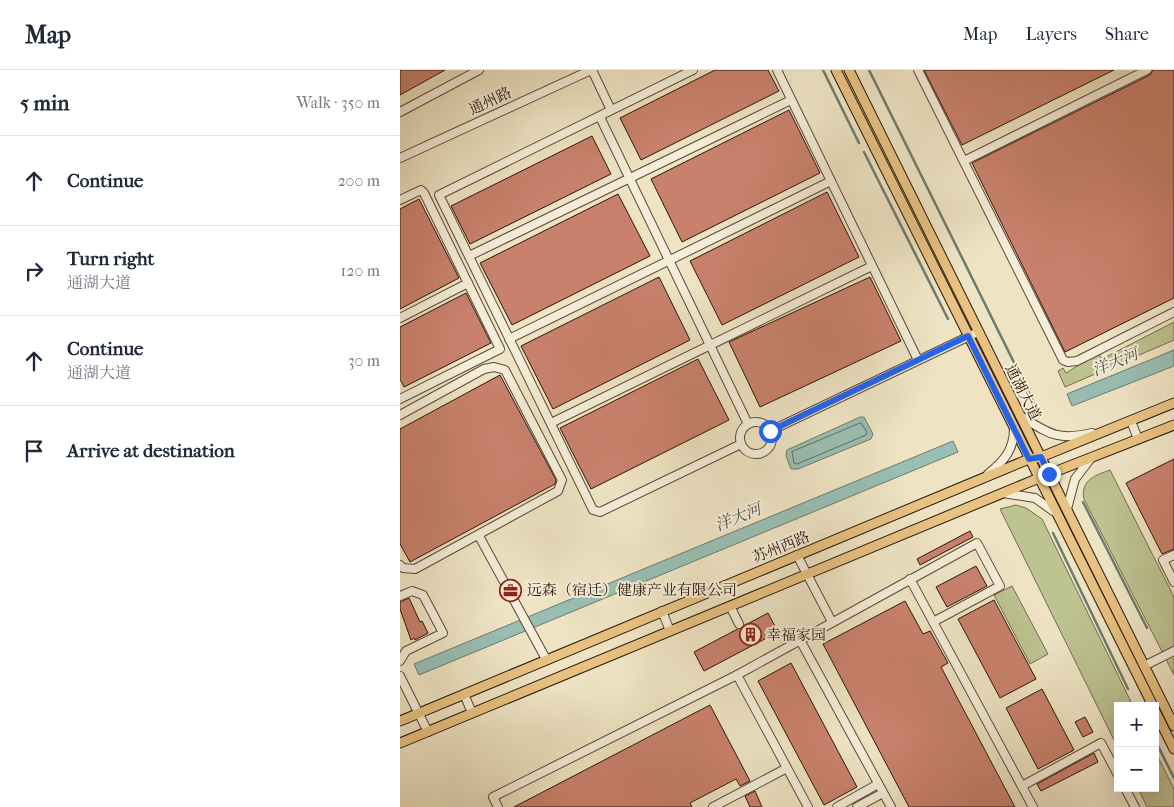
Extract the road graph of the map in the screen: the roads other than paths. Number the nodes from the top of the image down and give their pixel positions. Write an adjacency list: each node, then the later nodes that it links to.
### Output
1 (479, 70): 12 (street)
2 (592, 70): 9 (street, 通州路); 11 (street)
3 (693, 70): 11 (street)
4 (777, 70): 10 (street)
5 (836, 70): 26 (main road, 通湖大道)
6 (849, 70): 25 (main road, 通湖大道)
7 (918, 70): 15 (street)
8 (1147, 70): 15 (street)
9 (583, 72): 14 (street, 通州路)
10 (792, 100): 16 (street); 17 (street)
11 (611, 110): 13 (street)
12 (400, 112)
13 (600, 117): 16 (street); 19 (street)
14 (400, 158)
15 (964, 161): 23 (street)
16 (630, 179): 19 (street); 20 (street)
17 (831, 181): 20 (street); 21 (street)
18 (400, 200): 22 (street)
19 (469, 256): 27 (street)
20 (669, 260): 27 (street); 28 (street)
21 (872, 266): 28 (street); 29 (street)
22 (468, 283): 24 (street); 30 (street)
23 (1174, 312)
24 (400, 318)
25 (978, 332): 26 (street); 33 (main road, 通湖大道)
26 (968, 336): 29 (street); 38 (main road, 通湖大道)
27 (509, 338): 35 (street)
28 (710, 345): 35 (street); 36 (street)
29 (918, 360): 39 (street)
30 (400, 398)
31 (1174, 403): 34 (main road, 苏州西路)
32 (400, 415): 52 (street)
33 (1020, 416): 40 (street); 43 (main road, 通湖大道)
34 (1131, 421): 40 (main road, 苏州西路); 41 (street)
35 (550, 423): 42 (street)
36 (748, 424): 39 (street); 42 (street)
37 (1174, 425): 41 (main road)
38 (1014, 428): 45 (main road, 通湖大道); 47 (street)
39 (770, 431): 42 (street)
40 (1106, 431): 43 (main road, 苏州西路)
41 (1138, 439): 44 (main road)
42 (741, 444)
43 (1041, 457): 45 (main road, 苏州西路); 46 (main road, 通湖大道)
44 (1092, 457): 46 (main road); 50 (street)
45 (1029, 459): 47 (main road, 苏州西路); 48 (main road, 通湖大道)
46 (1049, 474): 48 (main road); 50 (main road, 通湖大道)
47 (984, 478): 53 (main road, 苏州西路)
48 (1039, 478): 49 (main road); 51 (main road, 通湖大道)
49 (1003, 493): 51 (street); 56 (main road)
50 (1067, 509): 70 (main road, 通湖大道)
51 (1057, 514): 74 (main road, 通湖大道)
52 (479, 536): 55 (street); 68 (street)
53 (797, 555): 56 (street); 61 (main road, 苏州西路)
54 (1174, 555): 58 (street)
55 (400, 564)
56 (807, 574): 60 (main road); 62 (street)
57 (910, 579): 62 (street); 63 (street); 63 (street)
58 (1174, 582)
59 (400, 596): 69 (street)
60 (730, 606): 64 (street); 65 (main road)
61 (662, 611): 65 (street); 68 (main road, 苏州西路)
62 (832, 622): 66 (street)
63 (933, 622): 86 (street)
64 (739, 624)
65 (670, 631): 76 (main road)
66 (800, 640): 71 (street); 85 (street)
67 (1174, 651): 70 (street)
68 (546, 659): 73 (main road, 苏州西路)
69 (400, 661)
70 (1144, 666): 79 (main road, 通湖大道)
71 (737, 675): 84 (street); 89 (street)
72 (400, 676): 75 (street)
73 (464, 694): 75 (main road, 苏州西路); 76 (street)
74 (1151, 702)
75 (419, 713): 78 (main road, 苏州西路); 80 (street)
76 (472, 713): 80 (main road)
77 (1159, 719): 82 (main road)
78 (400, 721)
79 (1174, 726)
80 (428, 732): 81 (main road)
81 (400, 743)
82 (1174, 749)
83 (1114, 767): 86 (street)
84 (787, 768): 90 (street); 91 (street)
85 (878, 784): 88 (street); 92 (street)
86 (1022, 786): 95 (street)
87 (1127, 792): 96 (street)
88 (883, 793): 93 (street); 94 (street)
89 (498, 807)
90 (713, 807)
91 (808, 807)
92 (837, 807)
93 (857, 807)
94 (891, 807)
95 (1033, 807)
96 (1135, 807)

